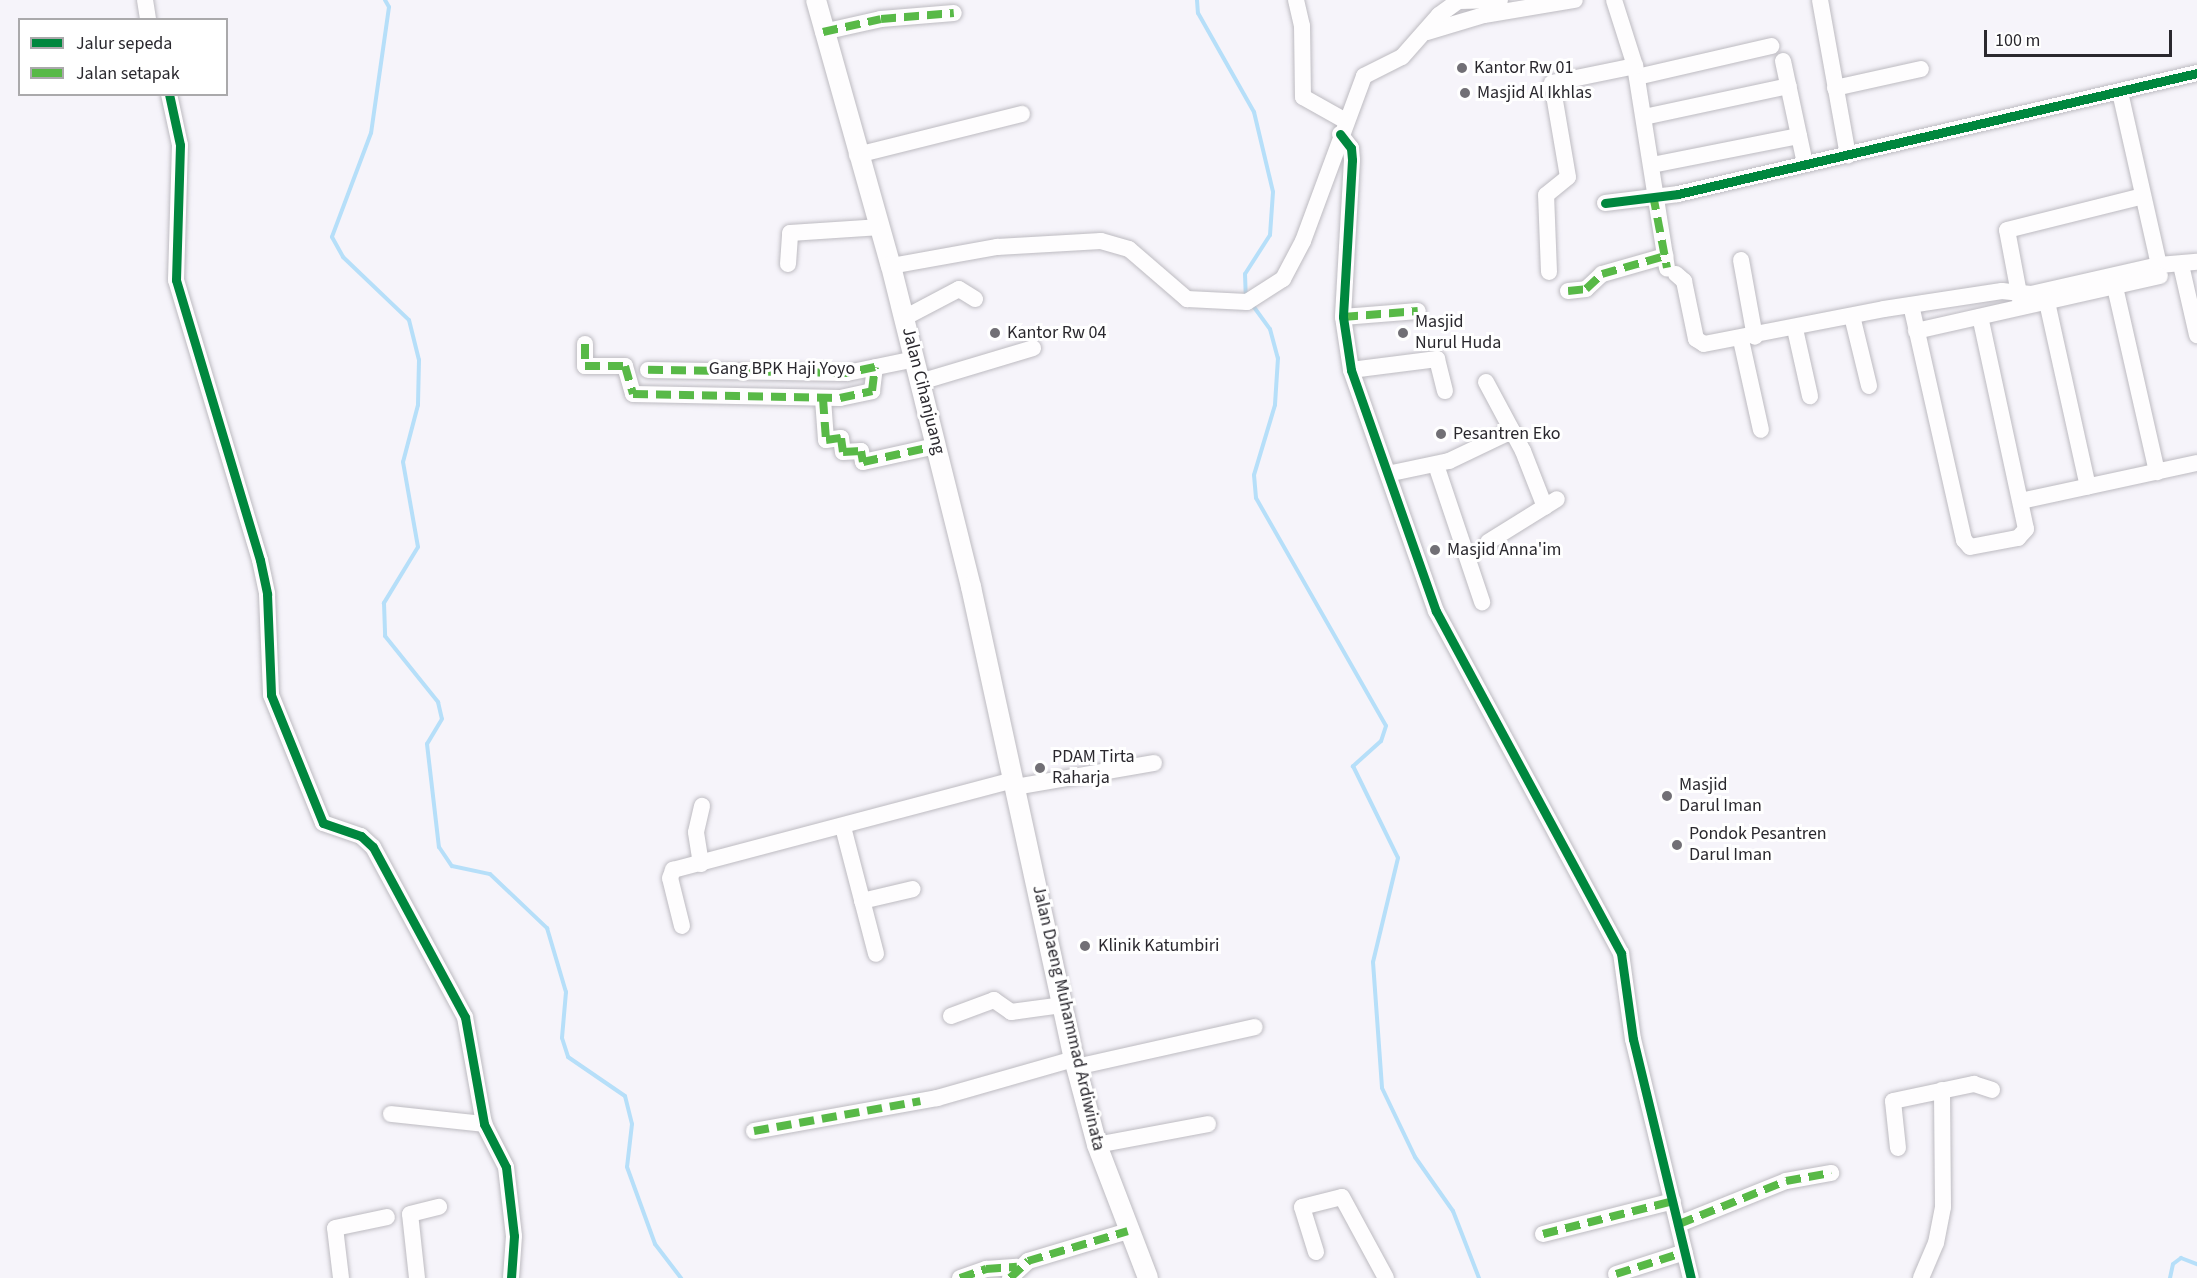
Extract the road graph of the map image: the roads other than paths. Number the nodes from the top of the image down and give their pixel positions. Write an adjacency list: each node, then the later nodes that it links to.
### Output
1 (145, 0): 11 (street)
2 (816, 0): 12 (main road, Jalan Cihanjuang)
3 (1296, 0): 25 (street)
4 (1500, 0): 8 (street)
5 (1575, 0): 13 (street)
6 (1614, 0): 17 (street)
7 (1820, 0): 20 (street)
8 (1460, 1): 9 (street)
9 (1437, 7): 13 (street)
10 (954, 13): 12 (street)
11 (148, 18)
12 (823, 32): 27 (main road, Jalan Cihanjuang)
13 (1427, 32): 25 (street)
14 (1771, 45): 17 (street)
15 (1783, 61): 19 (street)
16 (1921, 69): 20 (street)
17 (1636, 71): 24 (street); 40 (street)
18 (2197, 73): 21 (street)
19 (1789, 86): 24 (street); 26 (street)
20 (1835, 88): 28 (street)
21 (2120, 92): 28 (street); 32 (street)
22 (169, 96): 95 (street)
23 (1023, 114): 27 (street)
24 (1644, 117): 30 (street)
25 (1342, 127): 38 (street); 51 (street)
26 (1799, 136): 29 (street); 30 (street)
27 (857, 155): 34 (main road, Jalan Cihanjuang)
28 (1848, 156): 31 (street)
29 (1804, 159)
30 (1652, 165): 31 (street)
31 (1657, 195): 33 (street); 39 (street)
32 (2144, 196): 37 (street); 44 (street)
33 (1605, 203)
34 (881, 227): 36 (street); 38 (main road, Jalan Cihanjuang)
35 (1741, 260): 55 (street)
36 (788, 264)
37 (2178, 265): 41 (street); 44 (street); 54 (street)
38 (891, 266): 50 (main road, Jalan Cihanjuang)
39 (1670, 266): 42 (street); 55 (street)
40 (1549, 272)
41 (2115, 287): 45 (street); 73 (street)
42 (1568, 291)
43 (975, 299): 50 (street)
44 (2021, 301): 45 (street); 46 (street); 49 (street)
45 (2047, 302): 75 (street)
46 (1911, 305): 48 (street); 53 (street)
47 (1418, 311): 51 (street)
48 (1852, 316): 52 (street); 64 (street)
49 (1980, 317): 53 (street); 76 (street)
50 (904, 318): 58 (main road, Jalan Cihanjuang)
51 (1343, 318): 61 (street)
52 (1795, 329): 55 (street); 66 (street)
53 (1916, 331): 76 (street)
54 (2197, 335)
55 (1748, 339): 68 (street)
56 (585, 344): 67 (street)
57 (1033, 348): 62 (street)
58 (915, 359): 59 (street, Gang BPK Haji Yoyo); 62 (main road, Jalan Cihanjuang)
59 (875, 367): 60 (street, Gang BPK Haji Yoyo); 67 (street)
60 (648, 370)
61 (1351, 370): 65 (street); 74 (street)
62 (921, 382): 70 (main road, Jalan Cihanjuang)
63 (1486, 382): 69 (street)
64 (1869, 386)
65 (1445, 391)
66 (1810, 396)
67 (823, 399): 70 (street)
68 (1761, 430)
69 (1512, 431): 72 (street); 77 (street)
70 (936, 446): 80 (main road, Jalan Cihanjuang)
71 (2197, 463): 73 (street)
72 (1436, 465): 74 (street); 78 (street)
73 (2157, 472): 75 (street)
74 (1392, 473): 101 (street)
75 (2088, 487): 76 (street)
76 (2021, 501)
77 (1488, 542)
78 (1482, 602)
79 (1154, 763): 80 (street)
80 (1014, 783): 82 (street); 88 (main road, Jalan Daeng Muhammad Ardiwinata)
81 (702, 806): 83 (street)
82 (843, 827): 83 (street); 85 (street)
83 (701, 864): 86 (street)
84 (913, 889): 85 (street)
85 (862, 901): 87 (street)
86 (682, 926)
87 (876, 954)
88 (1062, 1005): 89 (street); 91 (main road, Jalan Daeng Muhammad Ardiwinata)
89 (951, 1016)
90 (1255, 1027): 91 (street)
91 (1075, 1063): 97 (street); 98 (main road, Jalan Daeng Muhammad Ardiwinata)
92 (1942, 1089): 93 (street); 99 (street); 118 (street)
93 (1992, 1090)
94 (391, 1114): 95 (street)
95 (484, 1124): 113 (street)
96 (1208, 1124): 98 (street)
97 (754, 1131)
98 (1097, 1145): 105 (main road, Jalan Daeng Muhammad Ardiwinata)
99 (1898, 1148)
100 (1831, 1173): 104 (street)
101 (1673, 1201): 104 (street); 106 (street)
102 (439, 1207): 112 (street)
103 (387, 1217): 111 (street)
104 (1679, 1224): 108 (street)
105 (1128, 1231): 109 (street); 115 (main road, Jalan Daeng Muhammad Ardiwinata)
106 (1543, 1234)
107 (1316, 1252): 116 (street)
108 (1685, 1252): 110 (street); 117 (street)
109 (1014, 1272): 114 (street)
110 (1616, 1274)
111 (341, 1278)
112 (417, 1278)
113 (511, 1278)
114 (960, 1278)
115 (1148, 1278)
116 (1386, 1278)
117 (1691, 1278)
118 (1921, 1278)

